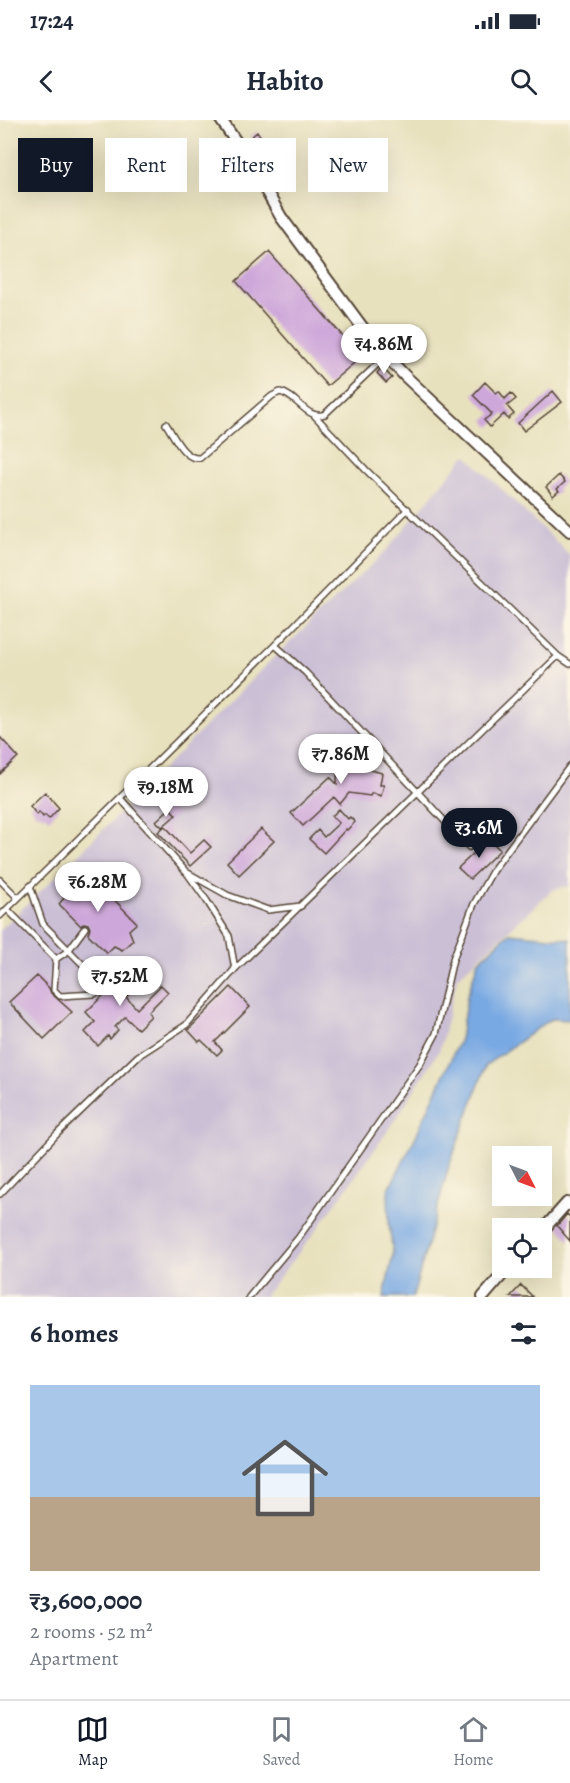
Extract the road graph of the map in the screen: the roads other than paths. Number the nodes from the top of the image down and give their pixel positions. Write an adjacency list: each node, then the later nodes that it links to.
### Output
1 (221, 120): 2 (street)
2 (386, 356): 3 (lane); 6 (street)
3 (314, 415): 4 (lane); 5 (lane)
4 (166, 424)
5 (408, 509): 7 (lane); 8 (lane)
6 (570, 531)
7 (275, 645): 11 (lane); 12 (lane)
8 (558, 656): 9 (lane); 11 (lane)
9 (570, 664)
10 (570, 766): 29 (lane)
11 (419, 793): 13 (lane); 18 (lane)
12 (120, 798): 14 (lane); 16 (lane)
13 (469, 847)
14 (186, 872): 18 (lane); 24 (lane)
15 (0, 880): 17 (lane)
16 (30, 886): 17 (lane); 22 (lane)
17 (18, 898): 19 (lane)
18 (301, 906): 24 (lane)
19 (7, 909): 20 (lane); 23 (lane)
20 (0, 916)
21 (85, 928): 22 (lane)
22 (68, 951): 23 (lane); 23 (lane)
23 (56, 959)
24 (235, 969): 25 (lane)
25 (0, 1194)
26 (570, 1205): 27 (street)
27 (552, 1220)
28 (499, 1278): 30 (street)
29 (249, 1297)
30 (483, 1297)

